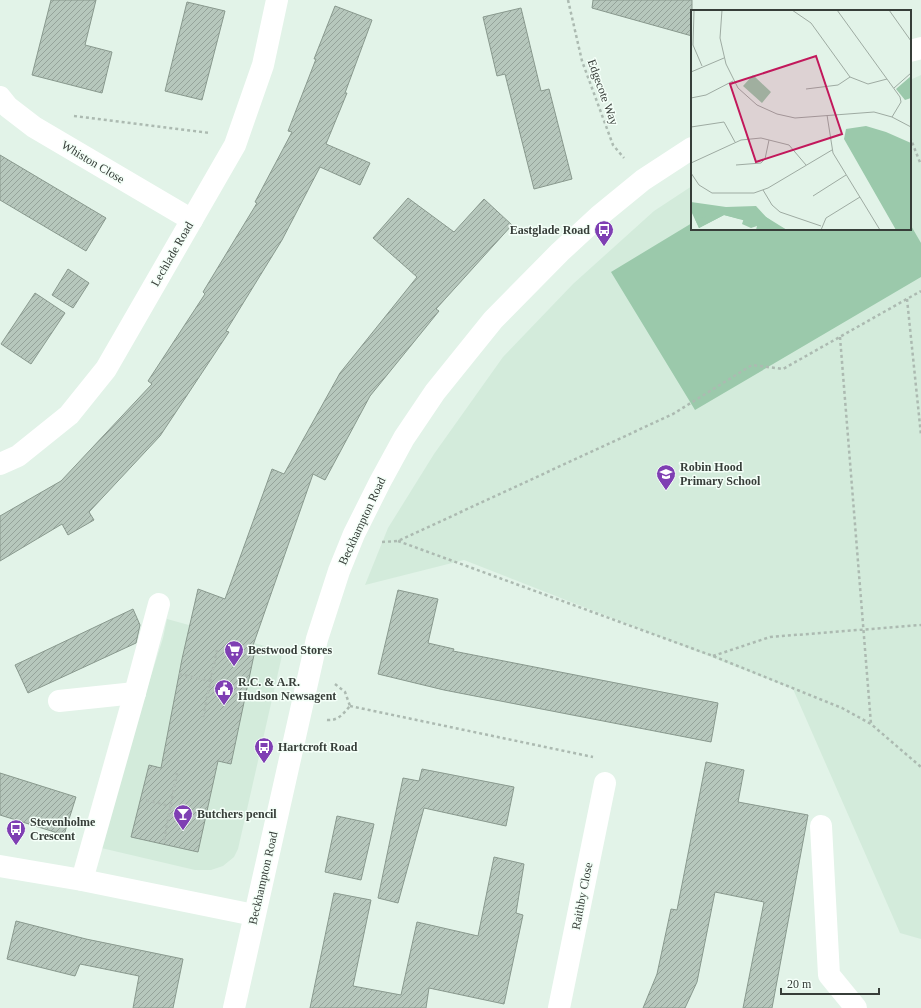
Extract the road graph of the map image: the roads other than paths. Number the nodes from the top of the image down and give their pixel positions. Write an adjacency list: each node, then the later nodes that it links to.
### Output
1 (277, 0): 6 (street, Lechlade Road)
2 (921, 48): 3 (street)
3 (911, 52)
4 (0, 97): 6 (street, Whiston Close)
5 (691, 149): 15 (street, Beckhampton Road)
6 (192, 220): 7 (street, Lechlade Road)
7 (0, 464)
8 (159, 604): 9 (street)
9 (135, 693): 10 (street); 14 (street)
10 (59, 701)
11 (605, 783): 17 (street, Raithby Close)
12 (821, 826): 18 (street)
13 (0, 866): 14 (street)
14 (82, 880): 15 (street)
15 (254, 915): 16 (street, Beckhampton Road)
16 (234, 1008)
17 (559, 1008)
18 (856, 1008)

